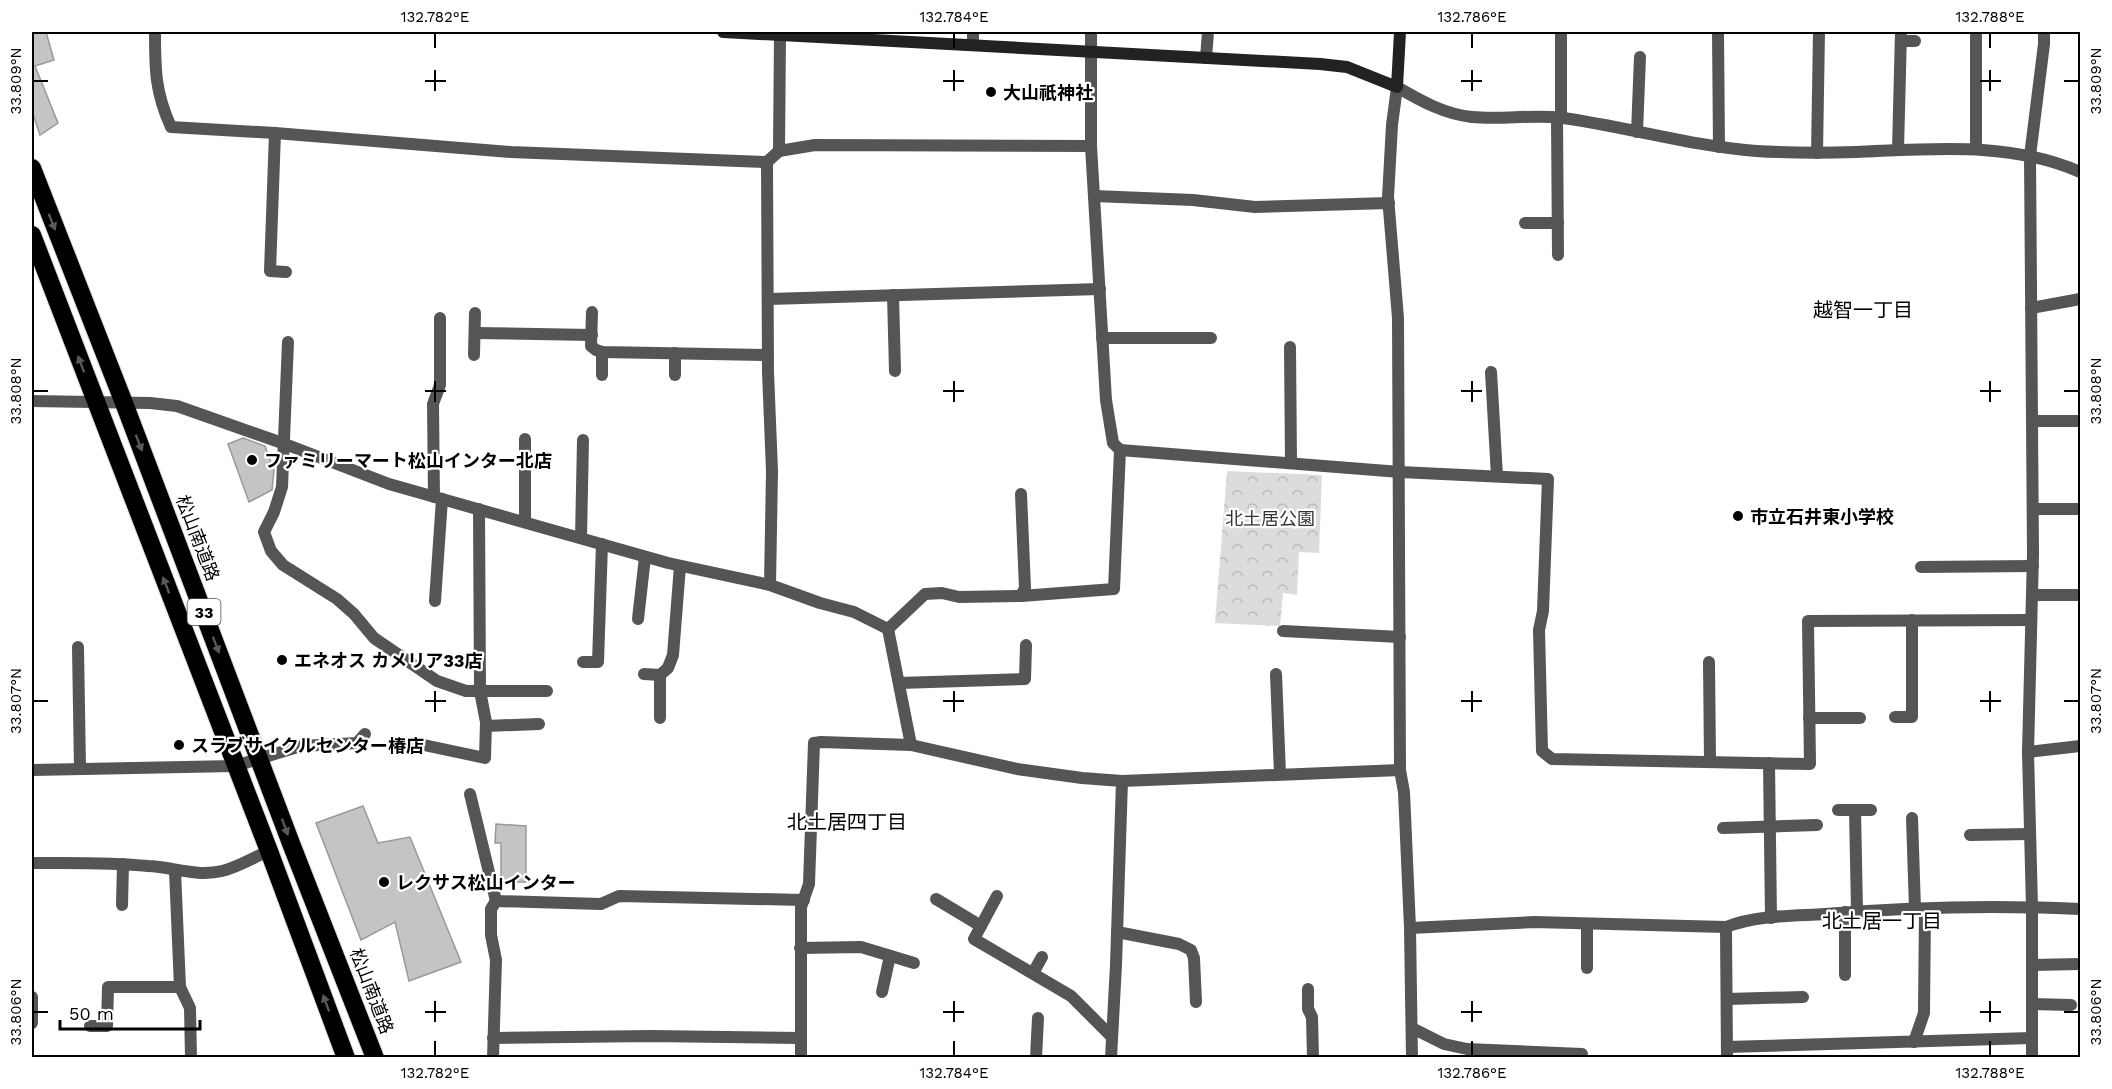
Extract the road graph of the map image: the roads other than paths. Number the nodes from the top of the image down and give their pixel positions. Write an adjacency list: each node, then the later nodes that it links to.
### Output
1 (155, 32): 22 (street)
2 (723, 32): 12 (main road)
3 (973, 32): 15 (street)
4 (1091, 32): 16 (street)
5 (1208, 32): 18 (street)
6 (1400, 32): 19 (main road)
7 (1561, 32): 20 (street)
8 (1718, 32): 24 (street)
9 (1819, 32): 28 (street)
10 (1977, 32): 25 (street)
11 (2044, 32): 29 (street)
12 (784, 33): 15 (main road); 27 (street)
13 (1901, 37): 14 (street); 26 (street)
14 (1915, 42)
15 (973, 45): 16 (main road)
16 (1090, 52): 18 (main road); 23 (street)
17 (1640, 57): 21 (street)
18 (1206, 58): 19 (main road)
19 (1397, 87): 20 (street); 34 (street)
20 (1559, 118): 21 (street); 36 (street)
21 (1637, 132): 24 (street)
22 (275, 133): 30 (street); 39 (street)
23 (1091, 146): 27 (street); 33 (street)
24 (1719, 147): 28 (street)
25 (1977, 149): 26 (street); 29 (street)
26 (1898, 150): 28 (street)
27 (779, 151): 30 (street)
28 (1817, 153)
29 (2030, 156): 32 (street); 44 (street)
30 (767, 162): 42 (street)
31 (32, 168): 64 (highway, 松山南道路 / 33, one-way to 64)
32 (2080, 172)
33 (1094, 196): 34 (street); 40 (street)
34 (1389, 203): 72 (street)
35 (1525, 223): 36 (street)
36 (1558, 223): 38 (street)
37 (32, 235): 63 (highway, 33, one-way to 37)
38 (1558, 255)
39 (285, 272)
40 (1100, 289): 41 (street); 50 (street)
41 (894, 295): 42 (street); 58 (street)
42 (769, 299): 57 (street)
43 (2080, 299): 44 (street)
44 (2031, 308): 65 (street)
45 (592, 312): 49 (street)
46 (475, 314): 48 (street)
47 (441, 318): 75 (street)
48 (475, 333): 49 (street); 56 (street)
49 (592, 335): 54 (street)
50 (1102, 338): 51 (street); 70 (street)
51 (1211, 338)
52 (288, 342): 69 (street)
53 (1290, 347): 71 (street)
54 (602, 352): 55 (street); 60 (street)
55 (675, 353): 57 (street); 61 (street)
56 (474, 355)
57 (768, 355): 86 (street)
58 (895, 371)
59 (1491, 372): 73 (street)
60 (602, 375)
61 (675, 375)
62 (32, 401): 63 (street)
63 (95, 402): 64 (street); 121 (highway, 33, one-way to 63)
64 (124, 403): 69 (street); 118 (highway, 松山南道路 / 33, one-way to 118)
65 (2032, 422): 66 (street); 77 (street)
66 (2080, 422)
67 (525, 439): 79 (street)
68 (582, 440): 80 (street)
69 (285, 444): 75 (street); 105 (street)
70 (1120, 450): 71 (street); 89 (street)
71 (1291, 463): 72 (street)
72 (1400, 472): 73 (street); 96 (street)
73 (1497, 476): 119 (street)
74 (1021, 494): 89 (street)
75 (438, 498): 76 (street); 90 (street)
76 (479, 509): 79 (street); 105 (street)
77 (2033, 509): 78 (street); 84 (street)
78 (2080, 509)
79 (525, 522): 80 (street)
80 (581, 538): 81 (street)
81 (602, 544): 82 (street); 99 (street)
82 (645, 556): 83 (street); 91 (street)
83 (680, 566): 86 (street); 103 (street)
84 (2033, 566): 85 (street); 87 (street)
85 (1921, 567)
86 (770, 585): 94 (street)
87 (2032, 595): 88 (street); 93 (street)
88 (2080, 595)
89 (1021, 596): 94 (street)
90 (435, 601)
91 (639, 619)
92 (1912, 620): 93 (street); 107 (street); 109 (street)
93 (2031, 620): 117 (street)
94 (888, 629): 104 (street)
95 (1283, 631): 96 (street)
96 (1400, 637): 124 (street)
97 (1026, 645): 104 (street)
98 (78, 647): 122 (street)
99 (582, 662)
100 (1709, 662): 119 (street)
101 (644, 674): 103 (street)
102 (1276, 674): 125 (street)
103 (660, 675): 108 (street)
104 (899, 682): 115 (street)
105 (480, 691): 106 (street); 112 (street)
106 (547, 691)
107 (1895, 717)
108 (660, 718)
109 (1809, 718): 110 (street); 120 (street)
110 (1860, 718)
111 (539, 724): 112 (street)
112 (486, 726): 114 (street)
113 (365, 734): 118 (street)
114 (397, 742)
115 (911, 745): 126 (street); 143 (street)
116 (2080, 746): 117 (street)
117 (2028, 752): 135 (street)
118 (259, 758): 121 (street); 187 (highway, 松山南道路 / 33, one-way to 187)
119 (1710, 761): 120 (street)
120 (1769, 763): 133 (street)
121 (236, 766): 122 (street); 137 (highway, 33)
122 (80, 769): 123 (street)
123 (32, 770)
124 (1400, 770): 125 (street); 154 (street)
125 (1280, 774): 126 (street)
126 (1122, 781): 155 (street)
127 (470, 794): 144 (street)
128 (1838, 810): 129 (street)
129 (1856, 810): 130 (street); 149 (street)
130 (1871, 810)
131 (1912, 818): 147 (street)
132 (1817, 825): 133 (street)
133 (1770, 827): 134 (street); 150 (street)
134 (1723, 828)
135 (2030, 834): 136 (street); 146 (street)
136 (1970, 835)
137 (269, 851): 140 (street); 186 (highway, 33, one-way to 137)
138 (32, 863): 139 (street)
139 (123, 864): 140 (street); 145 (street)
140 (175, 871): 165 (street)
141 (997, 896): 152 (street)
142 (936, 899): 152 (street)
143 (804, 900): 144 (street); 156 (street)
144 (496, 901): 179 (street)
145 (122, 905)
146 (2032, 907): 147 (street); 148 (street); 161 (street)
147 (1920, 909): 149 (street); 182 (street)
148 (2080, 909)
149 (1851, 912): 150 (street); 164 (street)
150 (1771, 918): 153 (street)
151 (1587, 924): 153 (street); 154 (street); 162 (street)
152 (981, 926): 163 (street)
153 (1726, 927): 170 (street)
154 (1410, 928): 177 (street)
155 (1117, 932): 171 (street); 178 (street)
156 (800, 948): 157 (street); 180 (street)
157 (890, 956): 159 (street); 167 (street)
158 (1042, 957): 163 (street)
159 (915, 963)
160 (2080, 964): 161 (street)
161 (2032, 965): 172 (street)
162 (1587, 968)
163 (1033, 974): 178 (street)
164 (1845, 975)
165 (180, 987): 176 (street); 185 (street)
166 (1308, 989): 192 (street)
167 (882, 992)
168 (32, 997): 175 (street)
169 (1803, 997): 170 (street)
170 (1727, 999): 183 (street)
171 (1196, 1002)
172 (2032, 1005): 173 (street); 181 (street)
173 (2071, 1005)
174 (1038, 1018): 190 (street)
175 (32, 1023)
176 (90, 1026)
177 (1412, 1028): 184 (street); 193 (street)
178 (1111, 1036): 191 (street)
179 (493, 1038): 180 (street); 188 (street)
180 (801, 1038): 189 (street)
181 (2032, 1038): 182 (street); 194 (street)
182 (1914, 1042): 183 (street)
183 (1727, 1052)
184 (1582, 1054)
185 (191, 1058)
186 (346, 1058)
187 (375, 1058)
188 (493, 1058)
189 (801, 1058)
190 (1036, 1058)
191 (1111, 1058)
192 (1313, 1058)
193 (1412, 1058)
194 (2032, 1058)

